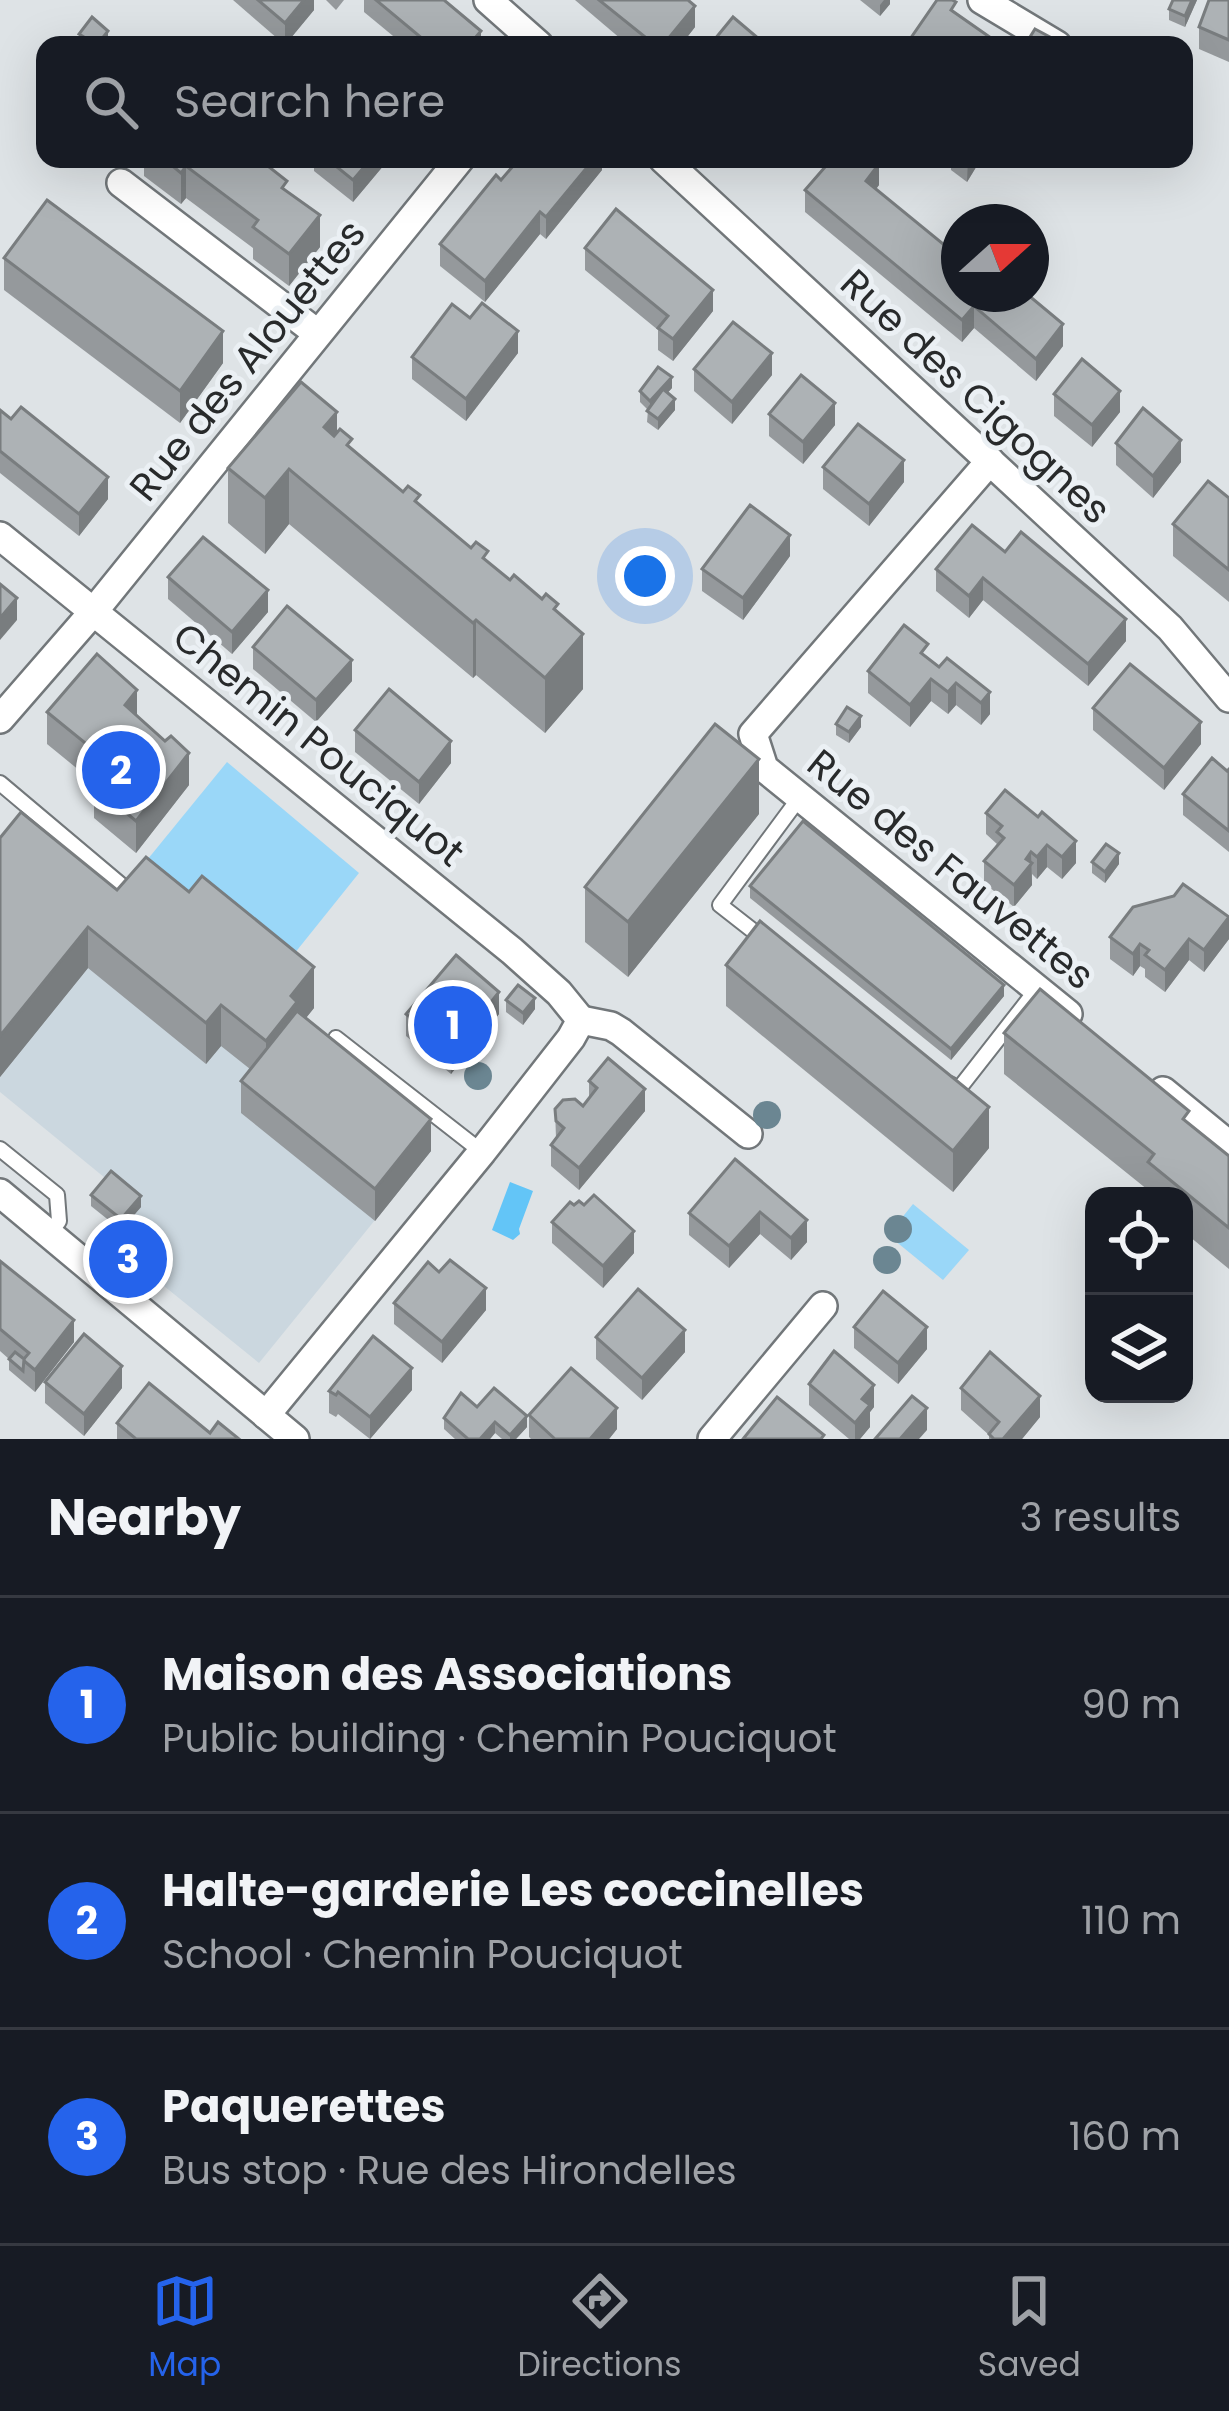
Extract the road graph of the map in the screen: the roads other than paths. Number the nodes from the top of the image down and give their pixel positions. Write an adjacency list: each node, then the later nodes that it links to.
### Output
1 (488, 0): 3 (street)
2 (982, 0): 4 (street)
3 (529, 36)
4 (1042, 36)
5 (453, 168): 8 (street, Rue des Alouettes)
6 (673, 168): 9 (street, Rue des Cigognes)
7 (121, 183): 8 (street)
8 (317, 334): 11 (street, Rue des Alouettes)
9 (990, 461): 12 (street, Rue des Cigognes); 15 (street, Rue des Fauvettes)
10 (0, 536): 11 (street, Chemin Pouciquot)
11 (94, 611): 13 (street, Rue des Alouettes); 19 (street, Chemin Pouciquot)
12 (1229, 698)
13 (0, 719)
14 (0, 783): 16 (lane)
15 (800, 797): 17 (lane); 18 (street, Rue des Fauvettes)
16 (142, 902)
17 (779, 952)
18 (1037, 989): 20 (street, Rue des Fauvettes); 23 (lane)
19 (581, 1020): 24 (street); 27 (street)
20 (1089, 1031)
21 (336, 1038): 27 (lane)
22 (1142, 1074): 25 (street)
23 (940, 1077)
24 (748, 1134)
25 (1229, 1145)
26 (0, 1148): 29 (lane)
27 (482, 1152): 31 (street)
28 (0, 1192): 29 (street)
29 (50, 1233): 31 (street)
30 (823, 1306): 33 (street)
31 (266, 1415): 32 (street)
32 (295, 1439)
33 (712, 1439)

